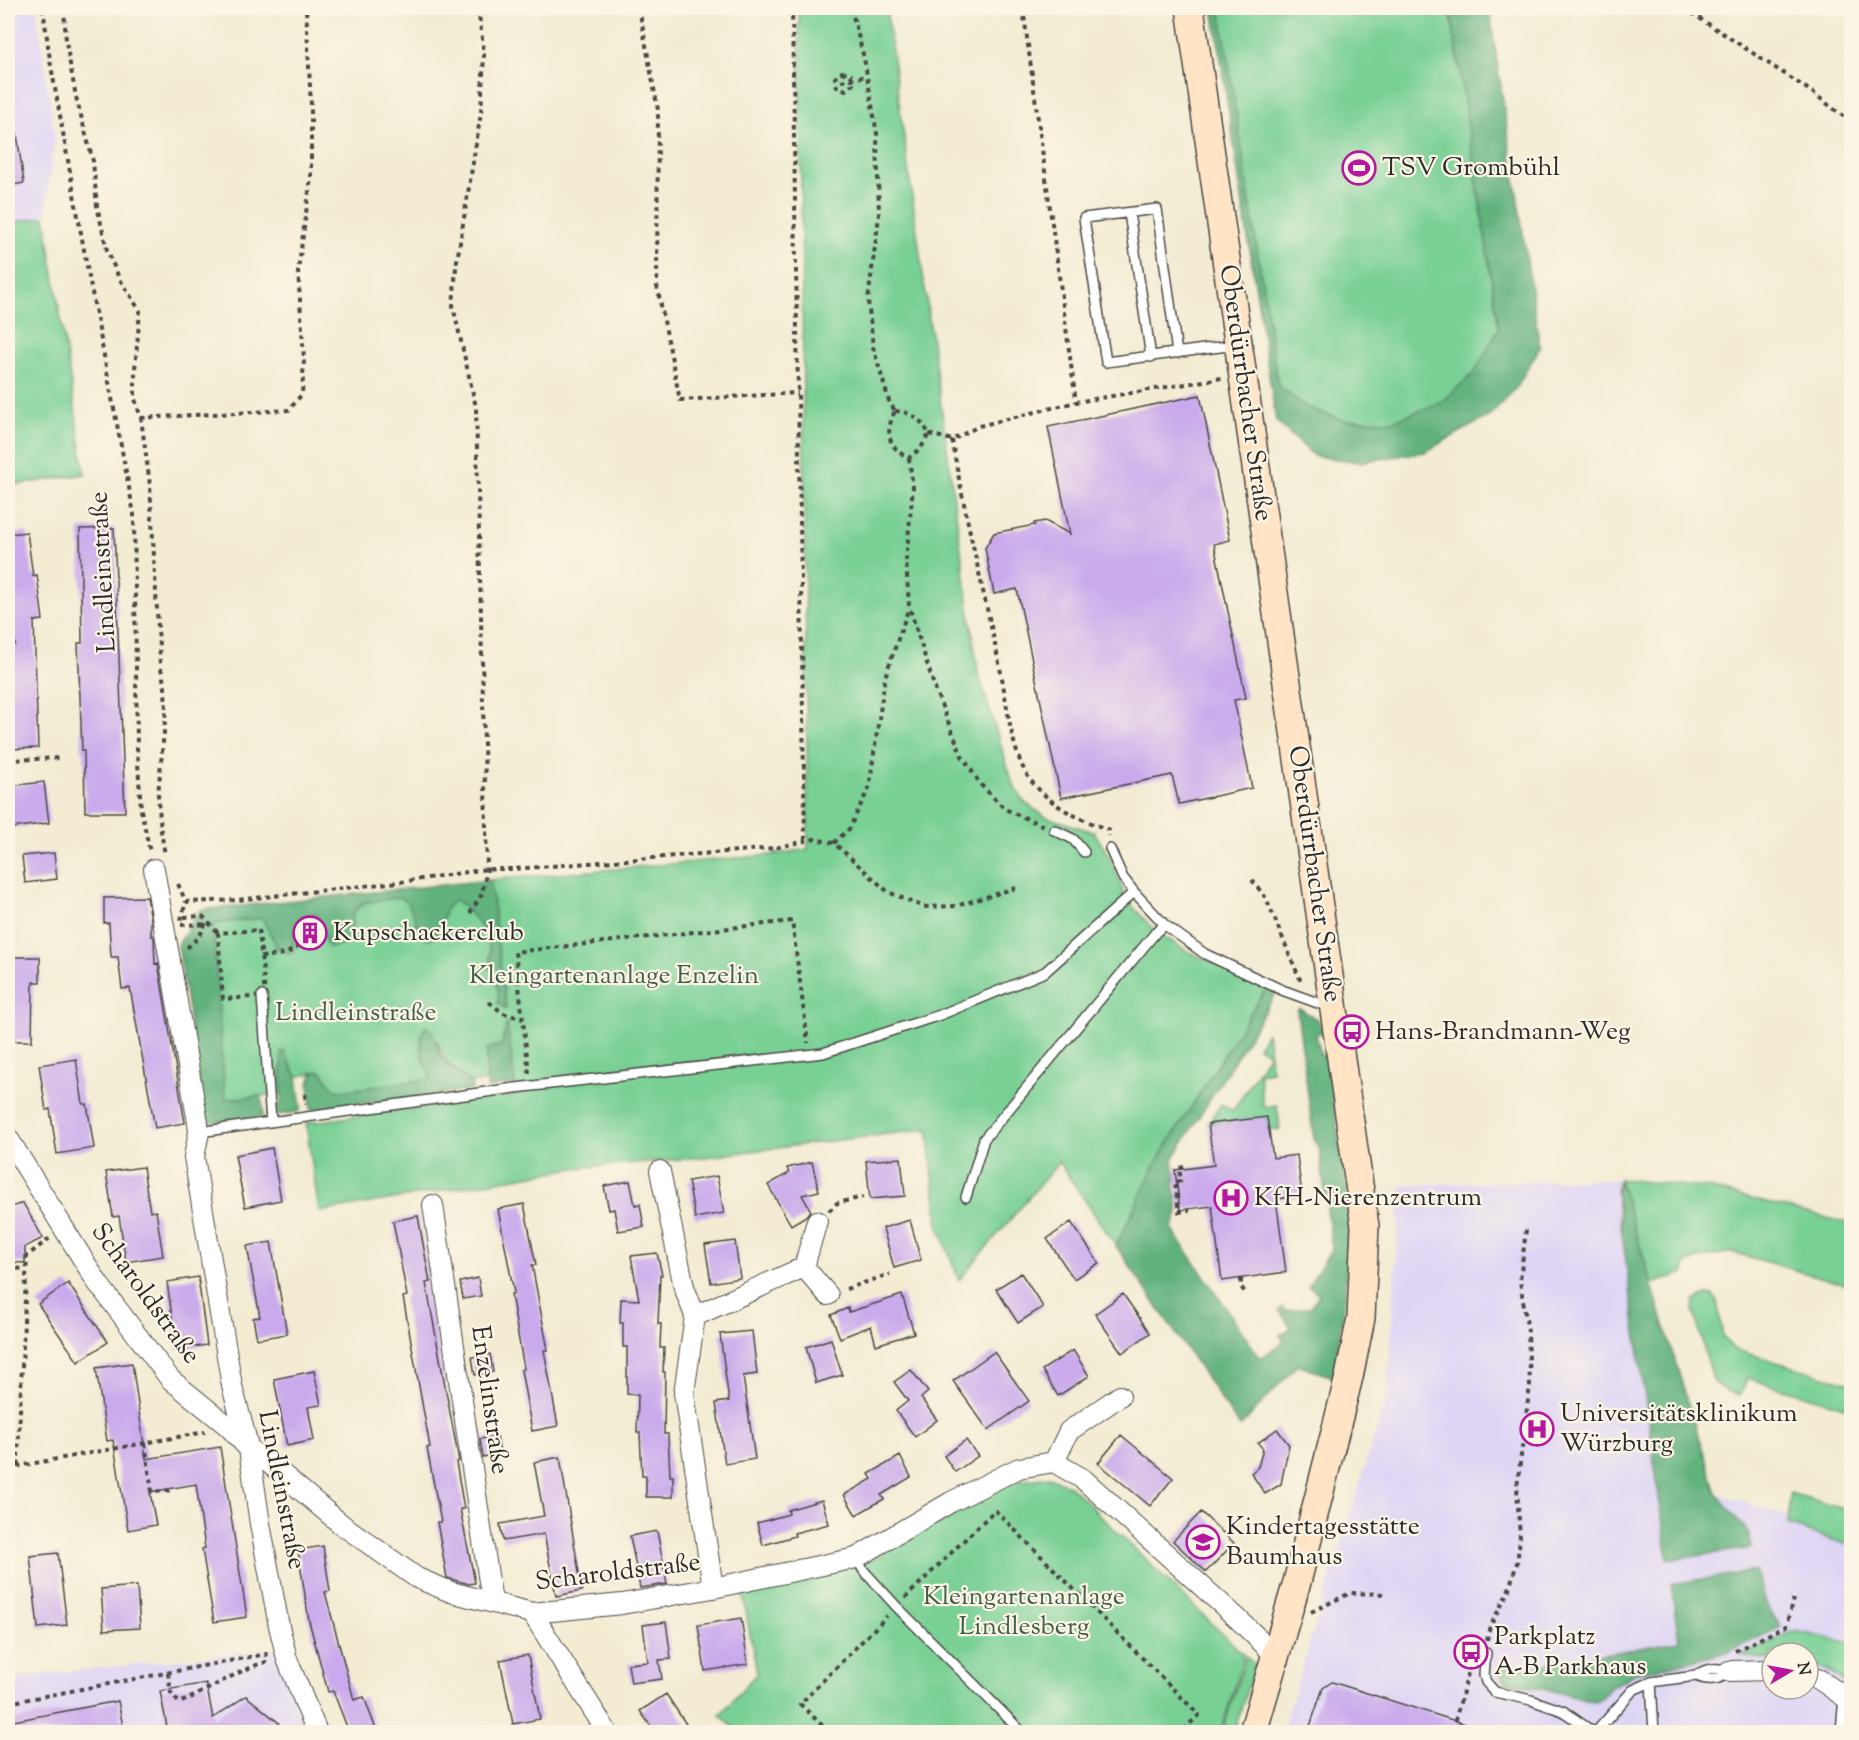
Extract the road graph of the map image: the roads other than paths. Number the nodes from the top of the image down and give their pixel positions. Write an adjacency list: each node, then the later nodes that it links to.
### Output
1 (1190, 8): 3 (street, Oberdürrbacher Straße)
2 (1129, 213): 4 (lane); 5 (lane); 5 (lane)
3 (1238, 345): 4 (lane); 13 (street, Oberdürrbacher Straße)
4 (1177, 353): 5 (lane)
5 (1151, 357)
6 (1054, 830): 8 (lane)
7 (1110, 849): 10 (lane)
8 (1083, 852)
9 (162, 867): 15 (street, Lindleinstraße)
10 (1134, 892): 11 (lane); 14 (lane)
11 (1165, 925): 13 (lane); 18 (lane)
12 (262, 996): 14 (lane)
13 (1333, 1008): 32 (street, Oberdürrbacher Straße)
14 (271, 1122): 15 (lane)
15 (199, 1132): 25 (street, Lindleinstraße)
16 (8, 1138): 25 (street, Scharoldstraße)
17 (660, 1171): 23 (street)
18 (966, 1197)
19 (433, 1205): 29 (street, Enzelinstraße)
20 (817, 1221): 21 (street)
21 (804, 1267): 22 (street); 23 (street)
22 (828, 1295)
23 (695, 1316): 28 (street)
24 (1120, 1396): 26 (street)
25 (249, 1449): 29 (street, Scharoldstraße); 38 (street, Lindleinstraße)
26 (1054, 1462): 27 (street, Scharoldstraße); 32 (street)
27 (856, 1558): 28 (street, Scharoldstraße); 40 (lane)
28 (713, 1588): 30 (street, Scharoldstraße)
29 (492, 1602): 30 (street, Scharoldstraße)
30 (532, 1613): 39 (street)
31 (1486, 1653): 42 (lane)
32 (1277, 1657): 41 (street, Oberdürrbacher Straße)
33 (1729, 1663): 34 (street); 36 (lane)
34 (1760, 1668)
35 (1820, 1680): 37 (street)
36 (1651, 1682): 42 (lane); 43 (lane)
37 (1848, 1700): 44 (lane)
38 (317, 1732)
39 (607, 1732)
40 (1022, 1732)
41 (1253, 1732)
42 (1594, 1732)
43 (1654, 1732)
44 (1840, 1732)

